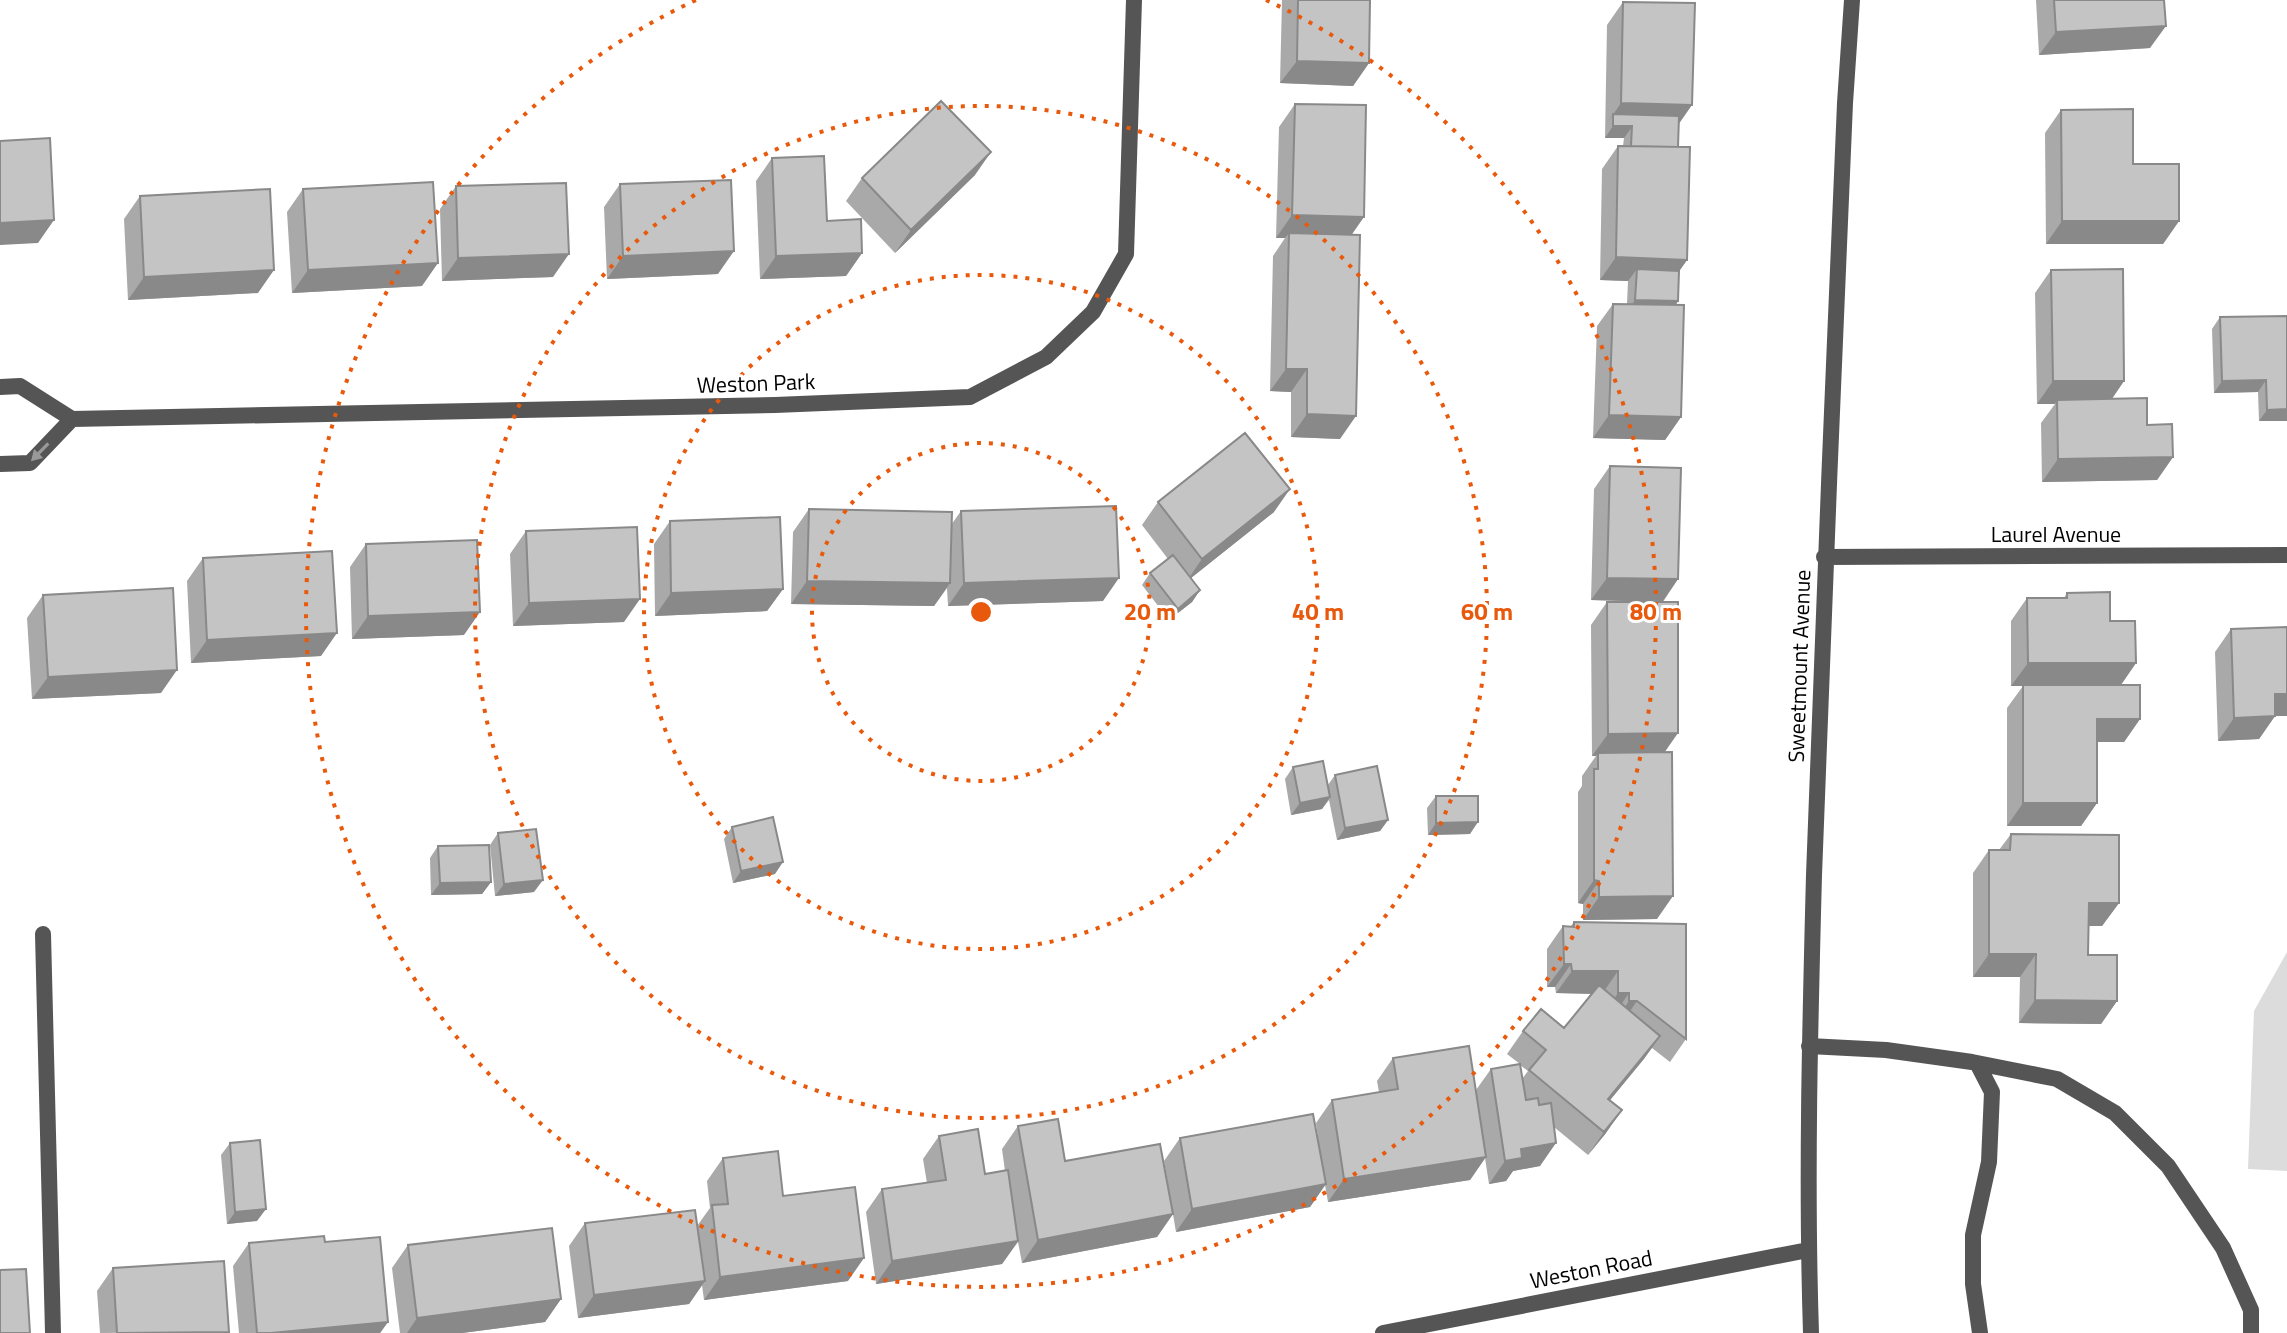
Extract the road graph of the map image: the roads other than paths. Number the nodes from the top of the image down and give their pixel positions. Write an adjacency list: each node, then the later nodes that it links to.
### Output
1 (1134, 0): 4 (street, Weston Park)
2 (1852, 0): 7 (street, Sweetmount Avenue)
3 (0, 387): 4 (street)
4 (72, 419): 5 (street, one-way to 5)
5 (0, 464)
6 (2287, 555): 7 (street, Laurel Avenue)
7 (1824, 557): 9 (street, Sweetmount Avenue)
8 (43, 934): 12 (street)
9 (1809, 1046): 10 (street); 11 (street, Sweetmount Avenue)
10 (1977, 1063): 15 (street); 16 (street)
11 (1808, 1250): 13 (street, Weston Road); 14 (street, Sweetmount Avenue)
12 (53, 1333)
13 (1383, 1333)
14 (1811, 1333)
15 (1980, 1333)
16 (2251, 1333)

